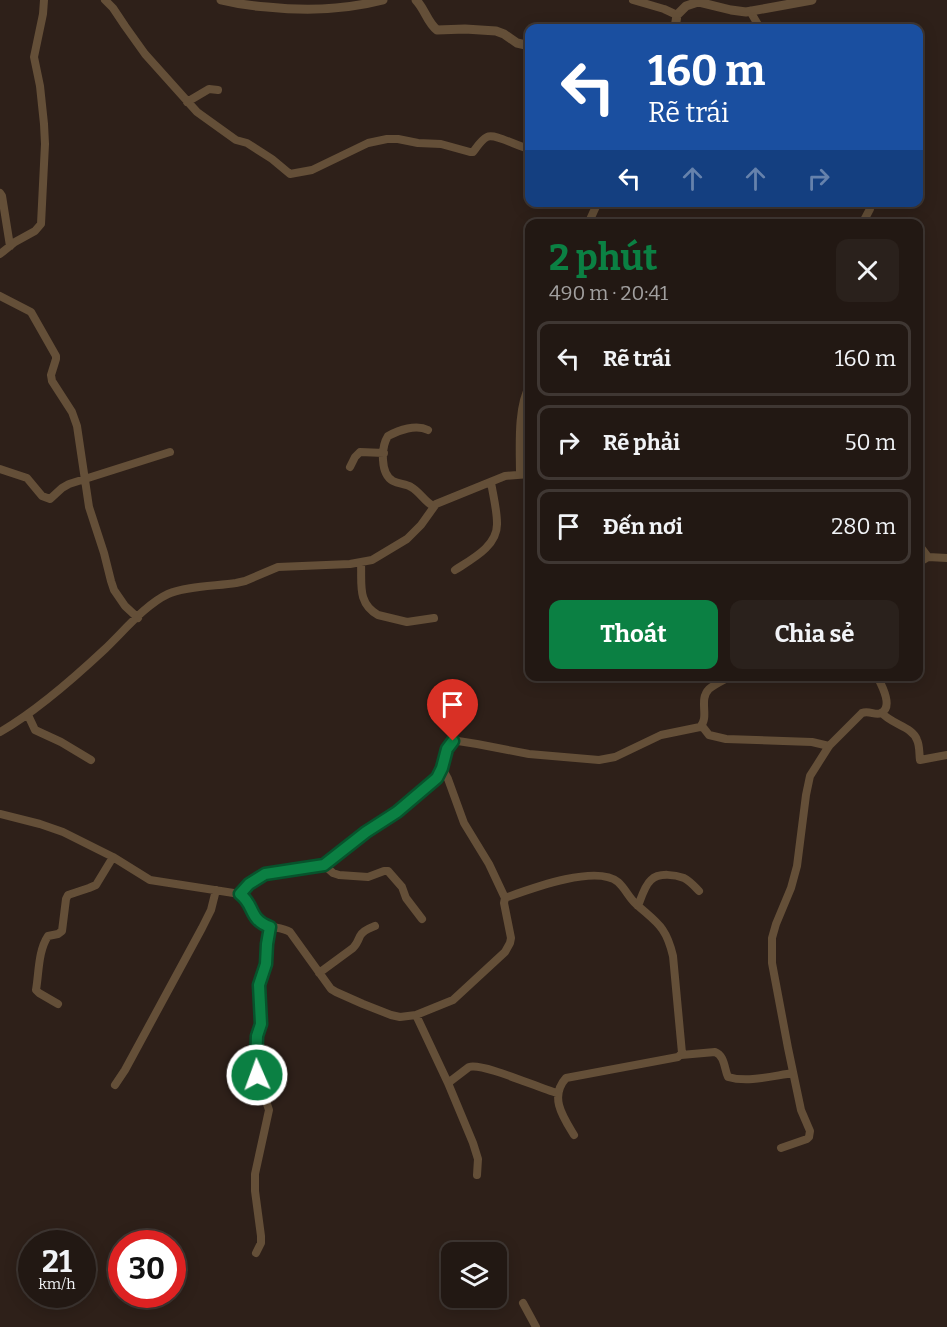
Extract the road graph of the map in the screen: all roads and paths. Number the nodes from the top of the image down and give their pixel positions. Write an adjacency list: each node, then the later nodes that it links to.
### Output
1 (44, 0): 17 (street)
2 (105, 0): 14 (street)
3 (221, 0): 4 (street)
4 (383, 0)
5 (416, 0): 12 (street)
6 (633, 0): 9 (street)
7 (812, 0): 8 (street)
8 (750, 11): 9 (street); 11 (street)
9 (676, 15): 10 (street)
10 (675, 24)
11 (758, 24)
12 (525, 45)
13 (218, 90): 14 (street)
14 (187, 102): 15 (street)
15 (525, 148)
16 (0, 193): 17 (street)
17 (10, 246): 18 (street)
18 (0, 254)
19 (0, 296): 28 (street)
20 (525, 396): 26 (street)
21 (428, 430): 23 (street)
22 (170, 452): 28 (street)
23 (384, 453): 24 (street); 30 (street)
24 (350, 467)
25 (0, 470): 28 (street)
26 (520, 474): 27 (street); 29 (street)
27 (525, 474)
28 (85, 478): 37 (street)
29 (491, 482): 30 (street); 36 (street)
30 (433, 506): 35 (street)
31 (923, 550): 32 (street)
32 (928, 557): 33 (street); 34 (street)
33 (947, 558)
34 (923, 560)
35 (361, 563): 37 (street); 38 (street)
36 (455, 570)
37 (138, 618): 42 (street)
38 (434, 618)
39 (723, 681): 43 (street)
40 (879, 681): 41 (street)
41 (882, 713): 45 (street); 46 (street)
42 (28, 715): 44 (street); 47 (street)
43 (702, 726): 45 (street); 48 (street)
44 (0, 732)
45 (829, 746): 64 (street)
46 (947, 755)
47 (91, 760)
48 (442, 768): 51 (street); 55 (street)
49 (0, 814): 50 (street)
50 (113, 858): 52 (street); 61 (street)
51 (324, 865): 54 (street); 57 (street)
52 (216, 890): 54 (street); 66 (street)
53 (699, 891): 56 (street)
54 (240, 894): 59 (street)
55 (505, 898): 56 (street); 62 (street)
56 (638, 906): 63 (street)
57 (422, 919)
58 (375, 926): 60 (street)
59 (270, 927): 60 (street); 71 (street)
60 (319, 973): 62 (street)
61 (58, 1004)
62 (416, 1015): 65 (street)
63 (681, 1055): 64 (street); 67 (street)
64 (793, 1073): 69 (street)
65 (448, 1083): 67 (street); 70 (street)
66 (115, 1085)
67 (557, 1093): 68 (street)
68 (574, 1135)
69 (781, 1148)
70 (477, 1175)
71 (256, 1253)
72 (524, 1303): 73 (street)
73 (536, 1327)

